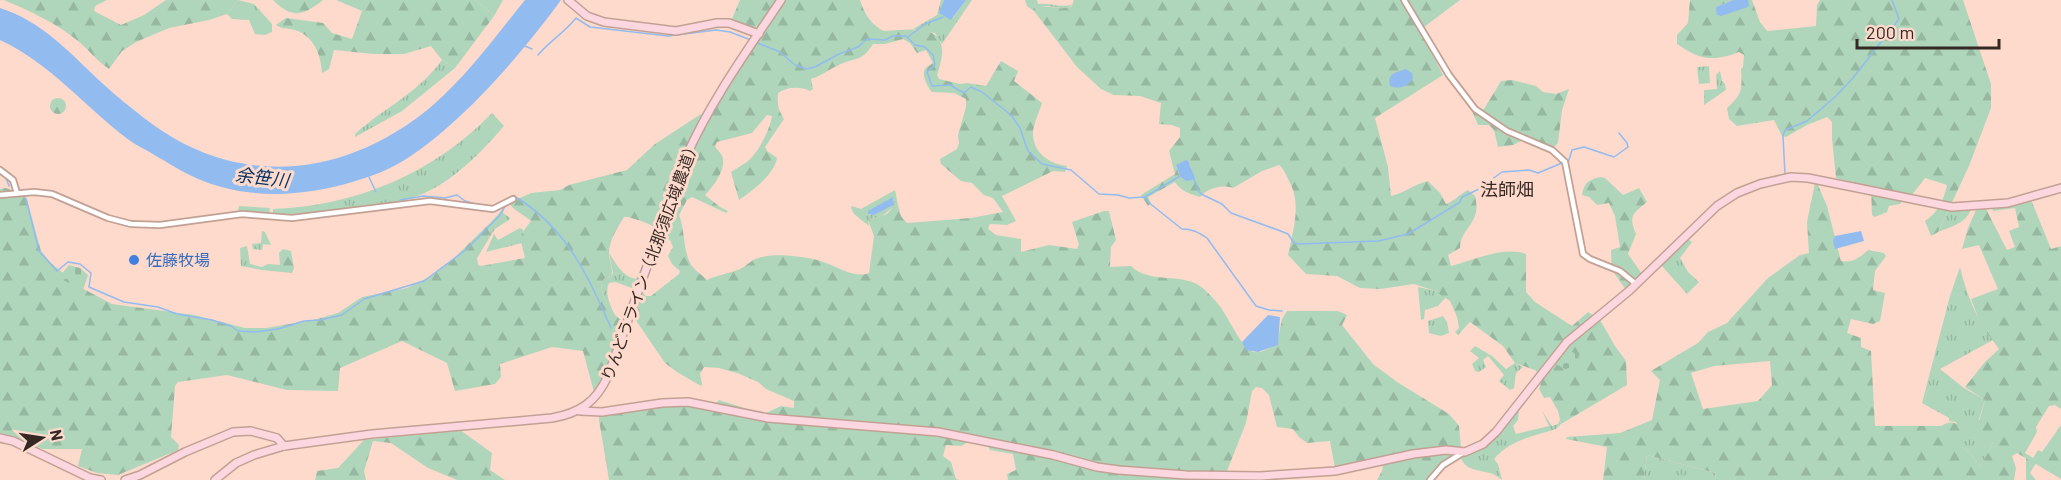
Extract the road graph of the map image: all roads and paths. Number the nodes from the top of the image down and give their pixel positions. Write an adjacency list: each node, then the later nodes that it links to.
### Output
1 (568, 0): 4 (street)
2 (781, 0): 4 (street, りんどうライン（北那須広域農道）)
3 (1404, 0): 10 (street)
4 (759, 34): 11 (street, りんどうライン（北那須広域農道）)
5 (0, 170): 7 (street)
6 (2061, 188): 10 (street)
7 (17, 194): 8 (street); 9 (street)
8 (0, 195)
9 (513, 199)
10 (1636, 284): 14 (street)
11 (580, 411): 13 (street); 14 (street)
12 (0, 438): 15 (street)
13 (284, 446): 16 (street); 17 (street)
14 (1465, 452): 18 (street)
15 (101, 480)
16 (125, 480)
17 (215, 480)
18 (1430, 480)

